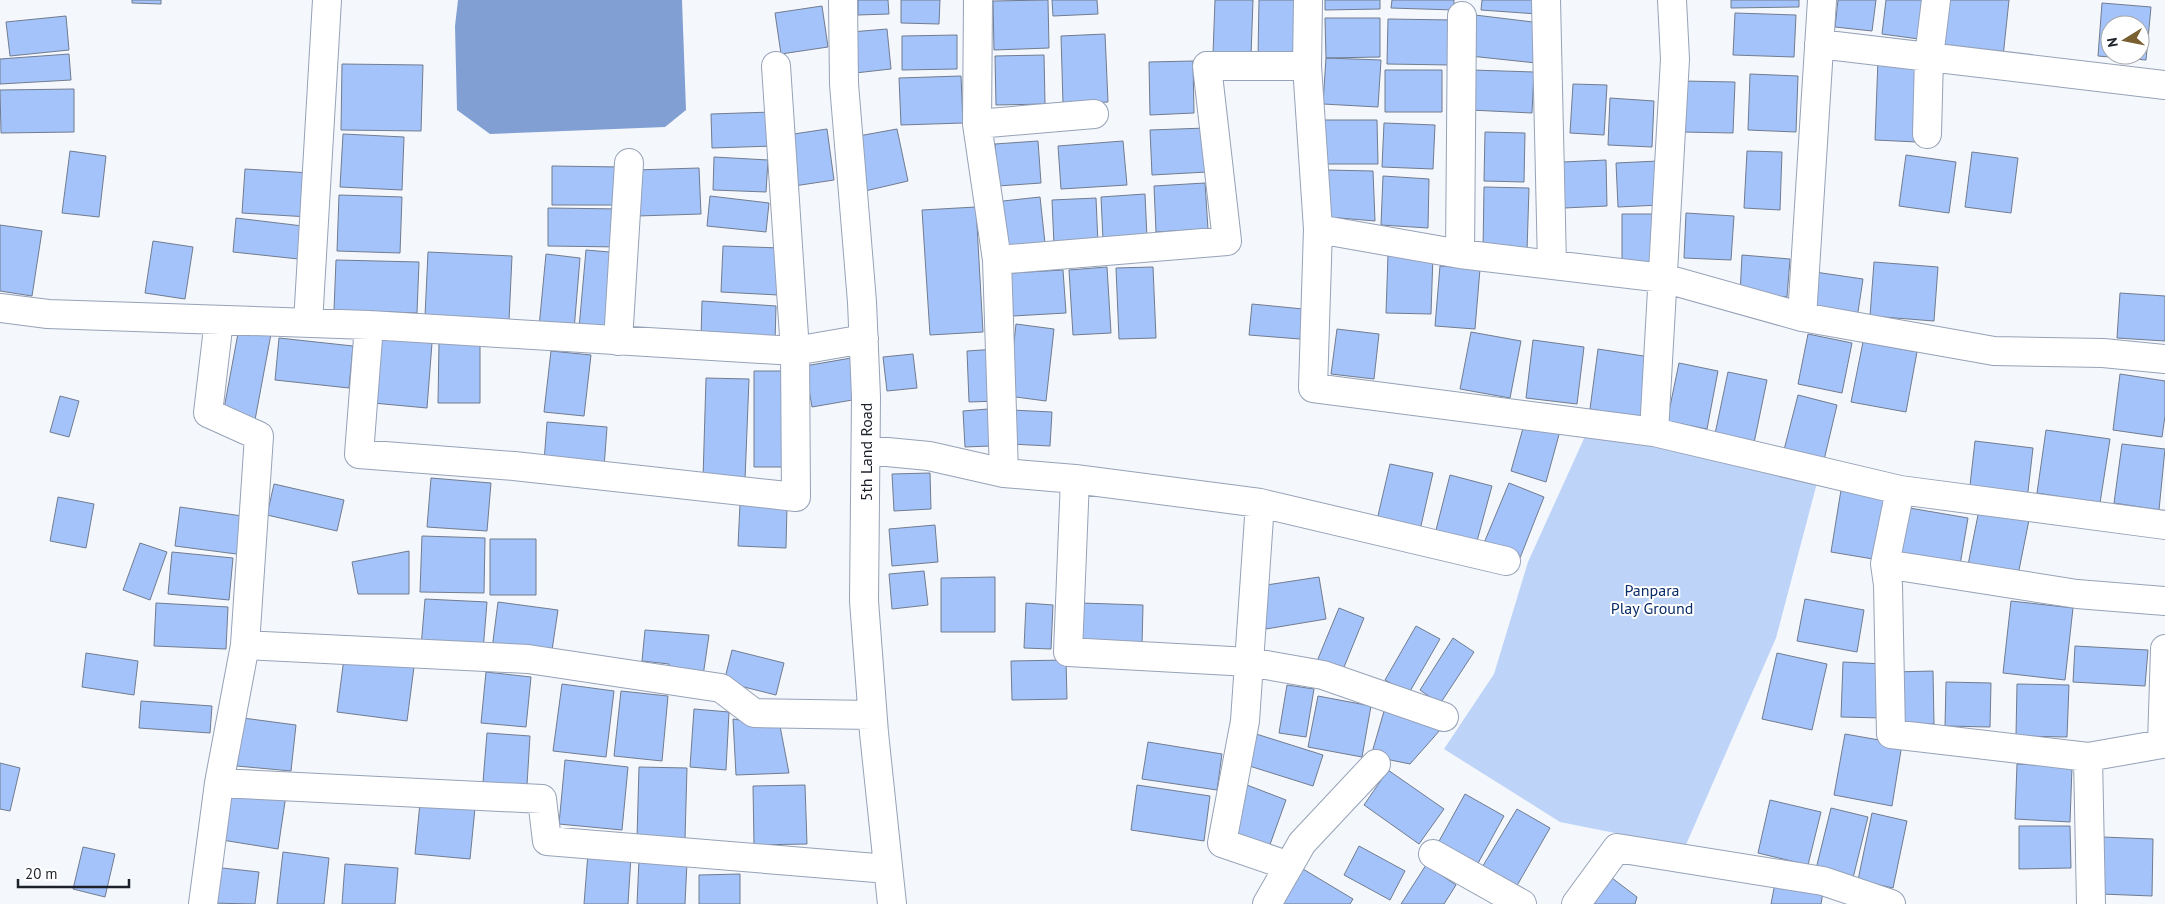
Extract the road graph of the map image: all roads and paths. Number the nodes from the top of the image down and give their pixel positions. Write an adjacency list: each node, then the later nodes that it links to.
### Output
1 (327, 0): 27 (street)
2 (843, 0): 29 (street, 5th Land Road)
3 (978, 0): 16 (street)
4 (1308, 0): 13 (street)
5 (1546, 0): 22 (street)
6 (1672, 0): 23 (street)
7 (1822, 0): 10 (street)
8 (1936, 0): 11 (street)
9 (1462, 16): 20 (street)
10 (1819, 44): 11 (street); 25 (street)
11 (1929, 57): 14 (street); 17 (street)
12 (776, 66): 31 (street)
13 (1307, 66): 19 (street); 21 (street)
14 (2165, 85)
15 (1094, 114): 16 (street)
16 (977, 124): 21 (street)
17 (1927, 134)
18 (629, 162): 30 (street)
19 (1318, 229): 20 (street); 33 (street)
20 (1460, 254): 22 (street)
21 (997, 260): 35 (street)
22 (1552, 265): 23 (street)
23 (1663, 278): 25 (street); 33 (street)
24 (0, 308): 26 (street)
25 (1802, 317): 32 (street)
26 (219, 320): 27 (street); 43 (street)
27 (308, 323): 28 (street)
28 (369, 325): 30 (street); 31 (street)
29 (864, 338): 31 (street); 34 (street, 5th Land Road)
30 (618, 341): 31 (street)
31 (795, 351)
32 (2165, 359)
33 (1654, 432): 37 (street)
34 (866, 450): 35 (street); 46 (street, 5th Land Road)
35 (1004, 473): 36 (street)
36 (1075, 479): 38 (street); 45 (street)
37 (1900, 490): 39 (street); 41 (street)
38 (1260, 504): 40 (street); 45 (street)
39 (2165, 525)
40 (1506, 561)
41 (1885, 564): 42 (street); 48 (street)
42 (2165, 601)
43 (245, 645): 46 (street); 50 (street)
44 (2165, 649): 48 (street)
45 (1249, 662): 47 (street); 52 (street)
46 (872, 715): 53 (street, 5th Land Road)
47 (1444, 717)
48 (2088, 757): 60 (street)
49 (1376, 764): 52 (street)
50 (218, 783): 53 (street); 54 (street)
51 (1433, 854): 57 (street)
52 (1289, 866): 56 (street)
53 (888, 869): 55 (street, 5th Land Road)
54 (203, 904)
55 (892, 904)
56 (1267, 904)
57 (1522, 904)
58 (1576, 904): 59 (street)
59 (1891, 904)
60 (2091, 904)

